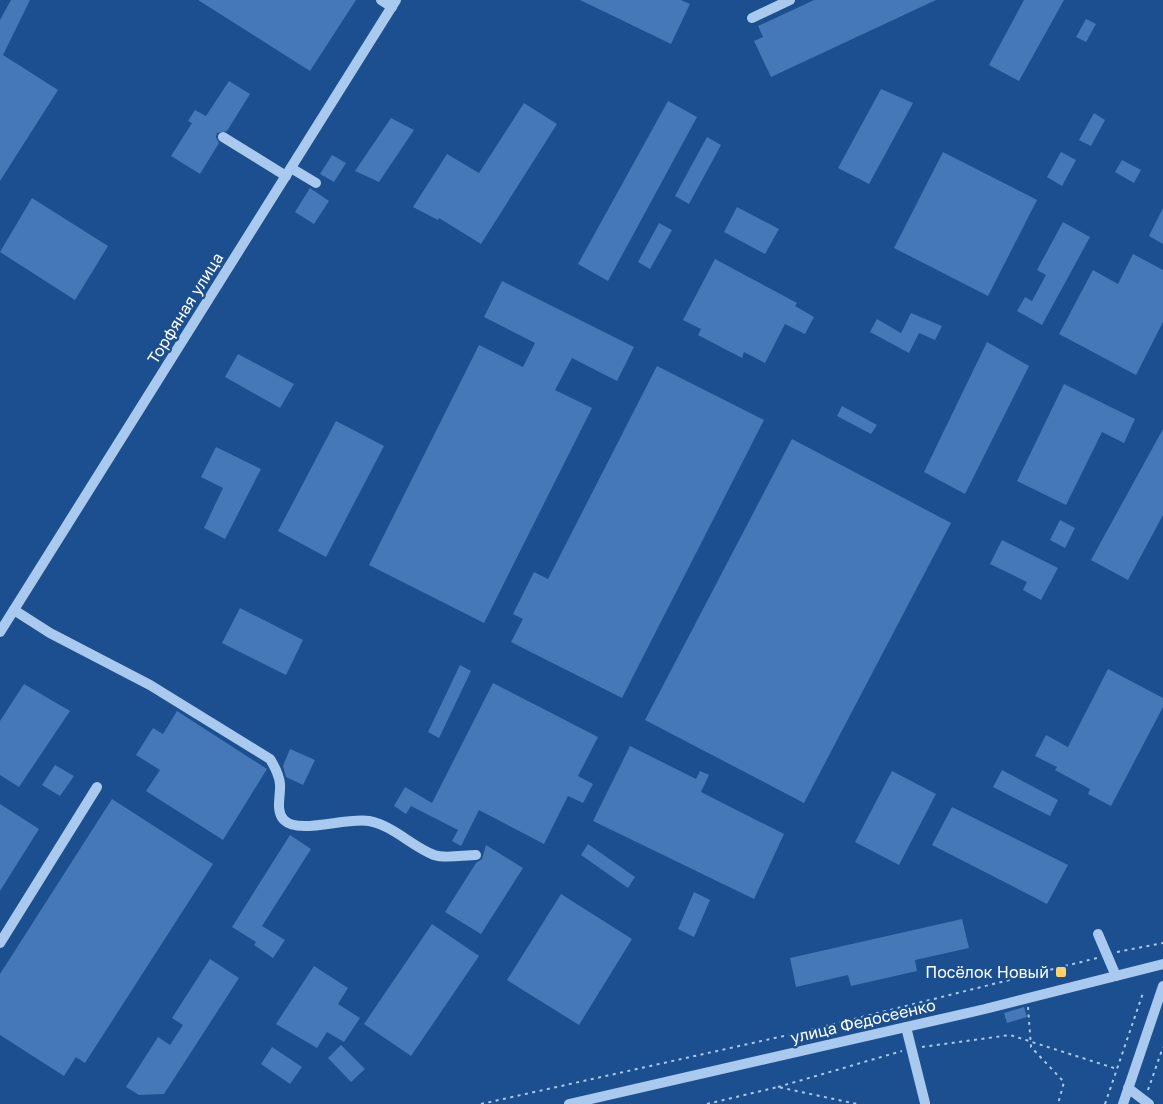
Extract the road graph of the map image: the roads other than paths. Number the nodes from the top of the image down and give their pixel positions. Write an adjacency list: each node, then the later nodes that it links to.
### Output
1 (381, 0): 3 (street)
2 (790, 0): 4 (street)
3 (394, 3): 6 (street, Торфяная улица)
4 (752, 18)
5 (223, 137): 6 (street)
6 (289, 172): 7 (street); 8 (street, Торфяная улица)
7 (316, 183)
8 (14, 610): 9 (street, Торфяная улица); 11 (street)
9 (0, 632)
10 (97, 787): 13 (street)
11 (476, 855)
12 (1098, 934): 15 (street)
13 (0, 943)
14 (1163, 964): 15 (street, улица Федосеенко)
15 (1116, 976): 17 (street, улица Федосеенко)
16 (1163, 986): 18 (street)
17 (906, 1027): 20 (street); 21 (street, улица Федосеенко)
18 (1128, 1088): 19 (street); 22 (street)
19 (1147, 1102)
20 (925, 1103)
21 (570, 1104)
22 (1123, 1104)

